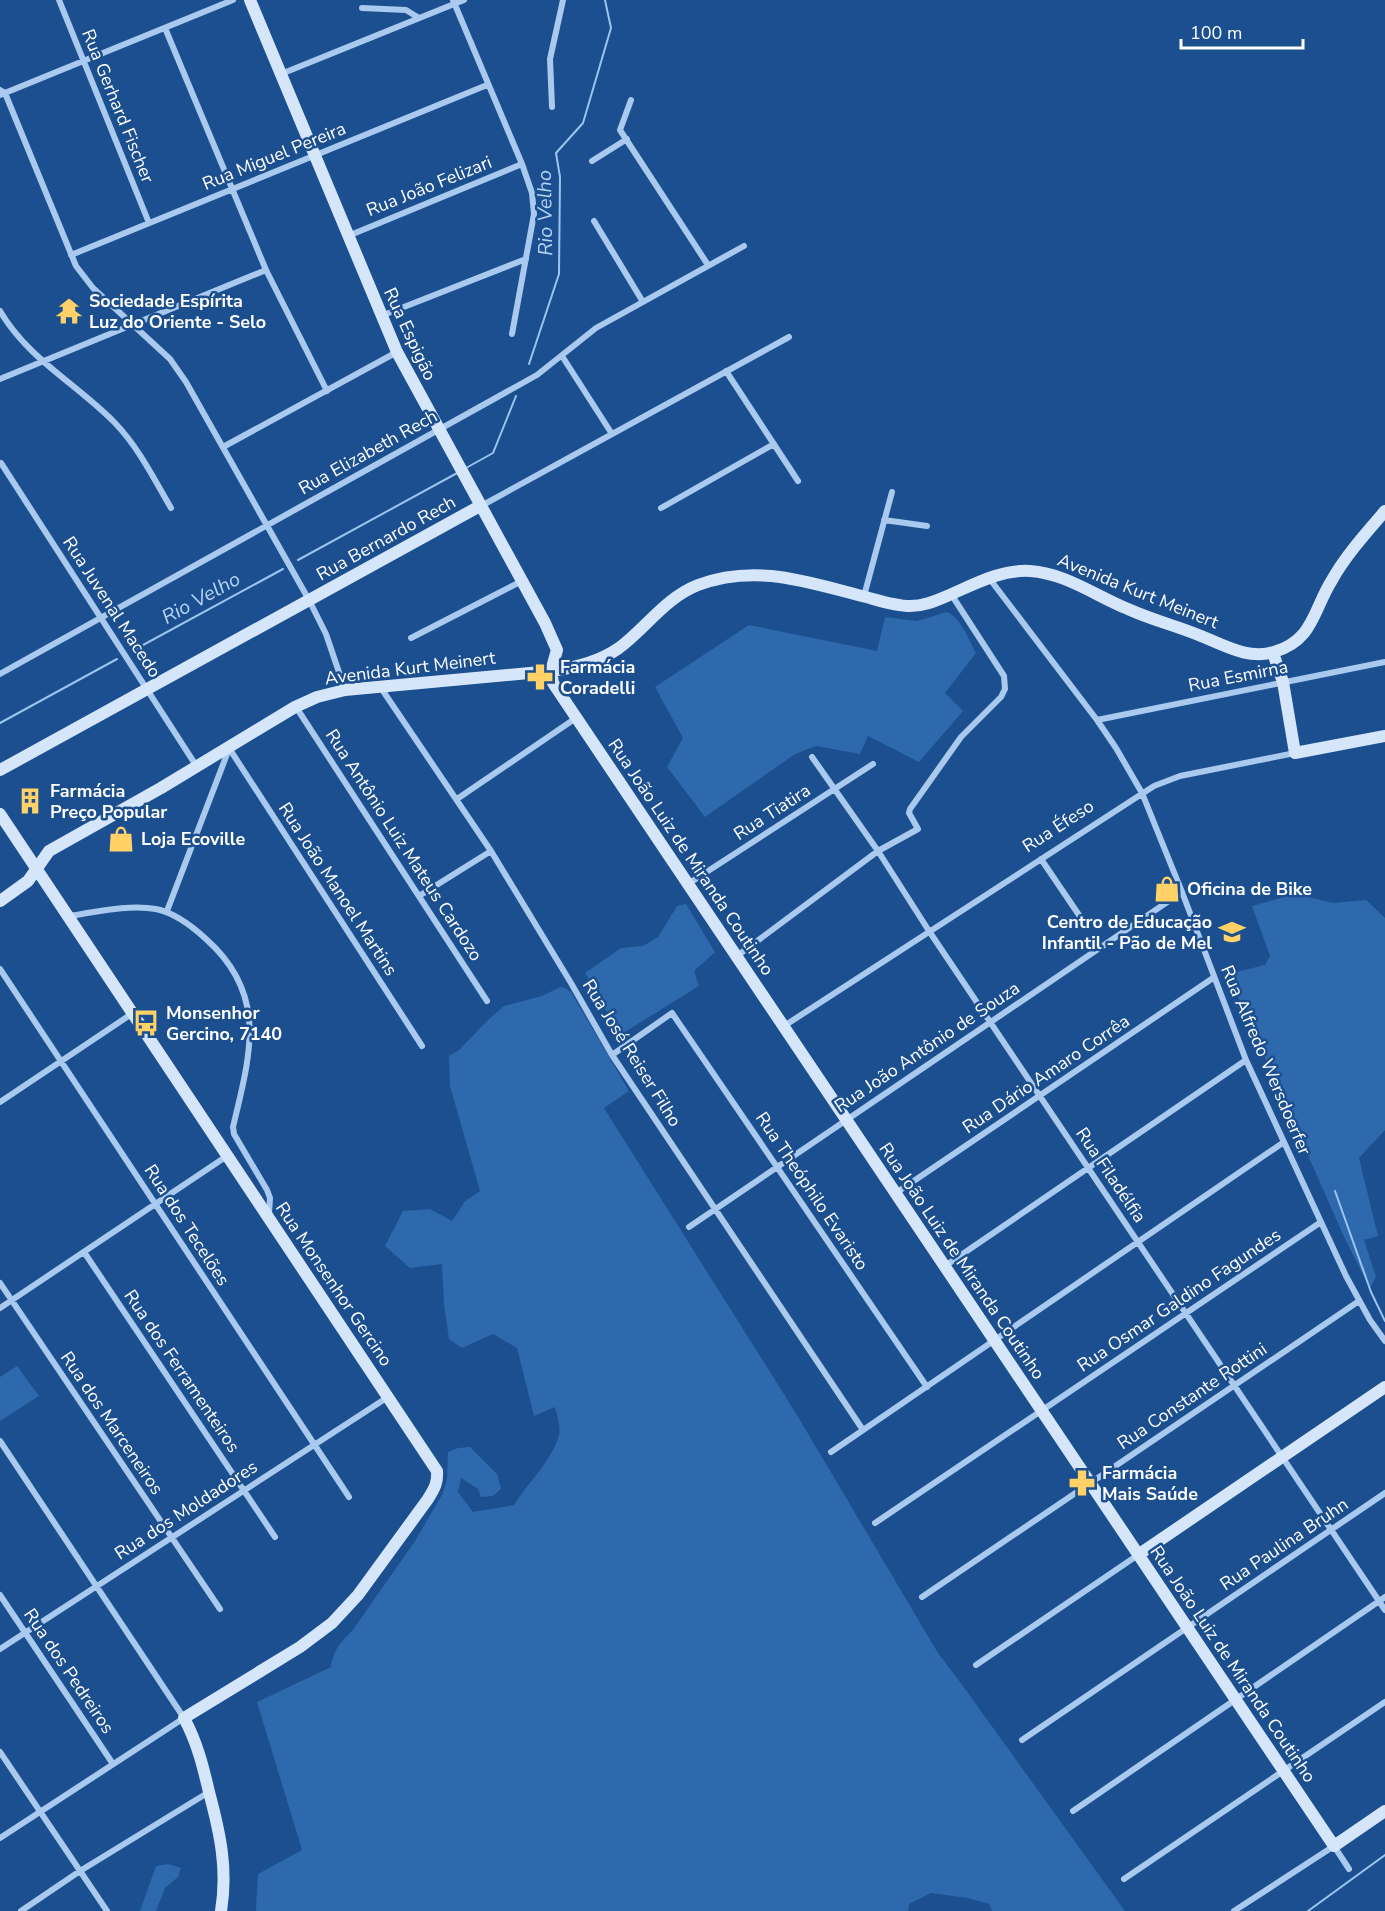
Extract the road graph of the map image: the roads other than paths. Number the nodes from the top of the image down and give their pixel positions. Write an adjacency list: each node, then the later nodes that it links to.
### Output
1 (59, 0): 10 (street, Rua Gerhard Fischer)
2 (233, 0): 9 (street)
3 (250, 0): 11 (main road, Rua Espigão)
4 (464, 0): 6 (street)
5 (563, 0): 15 (street)
6 (453, 2): 8 (street); 12 (street)
7 (362, 8): 8 (street)
8 (419, 18): 11 (street)
9 (165, 28): 10 (street); 20 (street)
10 (84, 61): 13 (street); 22 (street, Rua Gerhard Fischer)
11 (280, 74): 17 (main road, Rua Espigão)
12 (487, 85): 17 (street, Rua Miguel Pereira); 19 (street)
13 (2, 93): 25 (street)
14 (631, 100): 16 (street)
15 (552, 107)
16 (627, 139): 18 (street); 27 (street)
17 (314, 156): 20 (street, Rua Miguel Pereira); 23 (main road, Rua Espigão)
18 (592, 161)
19 (522, 164): 23 (street, Rua João Felizari); 26 (street)
20 (232, 189): 22 (street, Rua Miguel Pereira); 28 (street)
21 (594, 221): 29 (street)
22 (149, 223): 25 (street, Rua Miguel Pereira)
23 (347, 236): 31 (main road, Rua Espigão)
24 (744, 246): 27 (street, Rua Elizabeth Rech)
25 (71, 255): 32 (street)
26 (526, 259): 31 (street); 33 (street)
27 (708, 265): 29 (street, Rua Elizabeth Rech)
28 (266, 270): 32 (street); 40 (street)
29 (643, 302): 36 (street, Rua Elizabeth Rech)
30 (0, 311): 37 (street)
31 (380, 316): 35 (main road, Rua Espigão)
32 (132, 325): 37 (street); 44 (street)
33 (512, 334)
34 (789, 337): 38 (street, Rua Bernardo Rech)
35 (397, 352): 40 (street); 41 (main road, Rua Espigão)
36 (562, 356): 41 (street, Rua Elizabeth Rech); 42 (street)
37 (42, 362): 39 (street); 49 (street)
38 (726, 371): 42 (street, Rua Bernardo Rech); 43 (street)
39 (0, 379)
40 (327, 391): 44 (street)
41 (438, 430): 48 (main road, Rua Espigão); 53 (street, Rua Elizabeth Rech)
42 (612, 434): 48 (street, Rua Bernardo Rech)
43 (774, 444): 46 (street); 50 (street)
44 (223, 447): 53 (street)
45 (1, 463): 60 (street, Rua Juvenal Macedo)
46 (798, 481)
47 (892, 492): 52 (street)
48 (480, 506): 56 (main road, Rua Espigão); 59 (main road, Rua Bernardo Rech)
49 (171, 508)
50 (661, 508)
51 (1385, 511): 63 (main road)
52 (884, 520): 54 (street); 58 (street)
53 (268, 525): 59 (street); 60 (street, Rua Elizabeth Rech)
54 (927, 526)
55 (989, 578): 57 (main road, Avenida Kurt Meinert); 63 (main road, Avenida Kurt Meinert); 74 (street, Rua Alfredo Wersdoerfer)
56 (523, 581): 61 (street); 62 (main road, Rua Espigão)
57 (951, 594): 58 (main road, Avenida Kurt Meinert); 87 (street)
58 (864, 596): 64 (main road, Avenida Kurt Meinert)
59 (309, 600): 70 (main road, Rua Bernardo Rech); 71 (street)
60 (101, 618): 67 (street, Rua Elizabeth Rech); 70 (street, Rua Juvenal Macedo)
61 (411, 639)
62 (557, 650): 64 (main road); 66 (main road)
63 (1273, 653): 68 (main road)
64 (587, 663): 66 (main road, Avenida Kurt Meinert)
65 (1385, 663): 68 (street, Rua Esmirna)
66 (551, 671): 69 (main road, Avenida Kurt Meinert); 73 (main road, Rua João Luiz de Miranda Coutinho)
67 (0, 675)
68 (1282, 682): 74 (street, Rua Esmirna); 77 (main road)
69 (381, 687): 71 (main road, Avenida Kurt Meinert); 84 (street, Rua José Reiser Filho)
70 (147, 689): 80 (street, Rua Juvenal Macedo); 81 (main road, Rua Bernardo Rech)
71 (345, 690): 72 (main road, Avenida Kurt Meinert)
72 (295, 707): 76 (main road, Avenida Kurt Meinert); 92 (street, Rua Antônio Luiz Mateus Cardozo)
73 (576, 718): 84 (street); 90 (main road, Rua João Luiz de Miranda Coutinho)
74 (1097, 720): 83 (street, Rua Alfredo Wersdoerfer)
75 (1385, 736): 77 (main road, Rua Éfeso)
76 (229, 748): 80 (main road, Avenida Kurt Meinert); 94 (street); 105 (street, Rua João Manoel Martins)
77 (1295, 753): 83 (street, Rua Éfeso)
78 (812, 757): 82 (street, Rua Filadélfia)
79 (873, 764): 82 (street, Rua Tiatira)
80 (197, 767): 89 (main road, Avenida Kurt Meinert)
81 (0, 770)
82 (834, 789): 87 (street, Rua Filadélfia); 90 (street, Rua Tiatira)
83 (1142, 793): 88 (street, Rua Éfeso); 91 (street, Rua Alfredo Wersdoerfer)
84 (458, 799): 86 (street, Rua José Reiser Filho)
85 (0, 814): 89 (main road, Rua Monsenhor Gercino)
86 (491, 851): 92 (street); 106 (street, Rua José Reiser Filho)
87 (878, 851): 97 (street, Rua Filadélfia); 98 (street)
88 (1041, 859): 96 (street); 97 (street, Rua Éfeso)
89 (37, 868): 93 (main road, Avenida Kurt Meinert); 95 (main road, Rua Monsenhor Gercino)
90 (688, 885): 98 (main road, Rua João Luiz de Miranda Coutinho)
91 (1182, 892): 100 (street, Rua Alfredo Wersdoerfer); 103 (street, Rua João Antônio de Souza)
92 (419, 896): 101 (street, Rua Antônio Luiz Mateus Cardozo)
93 (0, 901)
94 (167, 911): 95 (street); 119 (street)
95 (68, 916): 102 (main road, Rua Monsenhor Gercino)
96 (1081, 918)
97 (929, 932): 103 (street, Rua Filadélfia); 104 (street, Rua Éfeso)
98 (737, 956): 104 (main road, Rua João Luiz de Miranda Coutinho)
99 (0, 969): 108 (street, Rua dos Tecelões)
100 (1213, 978): 107 (street, Rua Alfredo Wersdoerfer); 109 (street, Rua Dário Amaro Corrêa)
101 (487, 1000)
102 (133, 1013): 108 (street); 113 (main road, Rua Monsenhor Gercino)
103 (990, 1022): 109 (street, Rua Filadélfia); 111 (street, Rua João Antônio de Souza)
104 (783, 1026): 111 (main road, Rua João Luiz de Miranda Coutinho)
105 (422, 1047)
106 (612, 1055): 114 (street, Rua Theóphilo Evaristo); 118 (street, Rua José Reiser Filho)
107 (1246, 1060): 112 (street, Rua Alfredo Wersdoerfer); 115 (street)
108 (61, 1061): 110 (street); 117 (street, Rua dos Tecelões)
109 (1040, 1096): 115 (street, Rua Filadélfia); 116 (street, Rua Dário Amaro Corrêa)
110 (0, 1102)
111 (846, 1120): 114 (street, Rua João Antônio de Souza); 116 (main road, Rua João Luiz de Miranda Coutinho)
112 (1284, 1143): 120 (street, Rua Alfredo Wersdoerfer); 122 (street)
113 (228, 1156): 117 (street); 119 (main road, Rua Monsenhor Gercino)
114 (777, 1167): 118 (street, Rua João Antônio de Souza); 133 (street, Rua Theóphilo Evaristo)
115 (1088, 1168): 122 (street, Rua Filadélfia); 124 (street)
116 (895, 1193): 124 (main road, Rua João Luiz de Miranda Coutinho)
117 (155, 1204): 123 (street); 139 (street, Rua dos Tecelões)
118 (715, 1209): 121 (street, Rua João Antônio de Souza); 137 (street, Rua José Reiser Filho)
119 (269, 1218): 135 (main road, Rua Monsenhor Gercino)
120 (1321, 1222): 127 (street, Rua Alfredo Wersdoerfer); 129 (street, Rua Osmar Galdino Fagundes)
121 (688, 1227)
122 (1138, 1242): 129 (street, Rua Filadélfia); 130 (street)
123 (84, 1252): 126 (street); 143 (street, Rua dos Ferramenteiros)
124 (945, 1267): 130 (main road, Rua João Luiz de Miranda Coutinho)
125 (0, 1283): 126 (street, Rua dos Marceneiros)
126 (12, 1300): 128 (street); 149 (street, Rua dos Marceneiros)
127 (1359, 1301): 131 (street, Rua Alfredo Wersdoerfer); 132 (street, Rua Constante Rottini)
128 (0, 1308)
129 (1186, 1314): 132 (street, Rua Filadélfia); 136 (street, Rua Osmar Galdino Fagundes)
130 (994, 1340): 133 (street); 136 (main road, Rua João Luiz de Miranda Coutinho)
131 (1385, 1341)
132 (1234, 1385): 141 (street, Rua Filadélfia); 142 (street, Rua Constante Rottini)
133 (927, 1387): 137 (street)
134 (1385, 1387): 141 (main road)
135 (388, 1397): 139 (street, Rua dos Moldadores); 163 (main road, Rua Monsenhor Gercino)
136 (1041, 1411): 142 (main road, Rua João Luiz de Miranda Coutinho); 146 (street, Rua Osmar Galdino Fagundes)
137 (863, 1430): 140 (street)
138 (0, 1441): 151 (street)
139 (314, 1445): 143 (street, Rua dos Moldadores); 145 (street, Rua dos Tecelões)
140 (831, 1452)
141 (1282, 1457): 147 (street, Rua Filadélfia); 150 (main road)
142 (1090, 1483): 150 (main road, Rua João Luiz de Miranda Coutinho); 153 (street, Rua Constante Rottini)
143 (244, 1491): 148 (street, Rua dos Ferramenteiros); 149 (street, Rua dos Moldadores)
144 (1385, 1493): 147 (street, Rua Paulina Bruhn)
145 (349, 1497)
146 (875, 1523)
147 (1331, 1530): 154 (street, Rua Filadélfia); 157 (street, Rua Paulina Bruhn)
148 (275, 1537)
149 (171, 1538): 151 (street, Rua dos Moldadores); 155 (street, Rua dos Marceneiros)
150 (1138, 1555): 157 (main road, Rua João Luiz de Miranda Coutinho); 160 (street)
151 (97, 1586): 158 (street, Rua dos Moldadores); 163 (street)
152 (0, 1595): 158 (street, Rua dos Pedreiros)
153 (922, 1597)
154 (1382, 1600): 156 (street, Rua Filadélfia); 161 (street)
155 (220, 1609)
156 (1385, 1610)
157 (1187, 1628): 161 (main road, Rua João Luiz de Miranda Coutinho); 164 (street, Rua Paulina Bruhn)
158 (25, 1633): 159 (street, Rua dos Moldadores); 166 (street, Rua dos Pedreiros)
159 (0, 1649)
160 (976, 1665)
161 (1235, 1700): 167 (main road, Rua João Luiz de Miranda Coutinho); 169 (street)
162 (1385, 1702): 167 (street)
163 (184, 1718): 166 (street); 168 (main road)
164 (1022, 1740)
165 (0, 1752): 171 (street)
166 (113, 1764): 171 (street)
167 (1283, 1771): 173 (main road, Rua João Luiz de Miranda Coutinho); 176 (street)
168 (209, 1792): 175 (street); 179 (main road)
169 (1073, 1811)
170 (1385, 1811): 173 (main road)
171 (40, 1812): 172 (street); 175 (street)
172 (0, 1838)
173 (1334, 1846): 174 (street, Rua João Luiz de Miranda Coutinho); 180 (street)
174 (1349, 1869)
175 (80, 1871): 177 (street); 178 (street)
176 (1124, 1879)
177 (21, 1911)
178 (107, 1911)
179 (221, 1911)
180 (1234, 1911)

